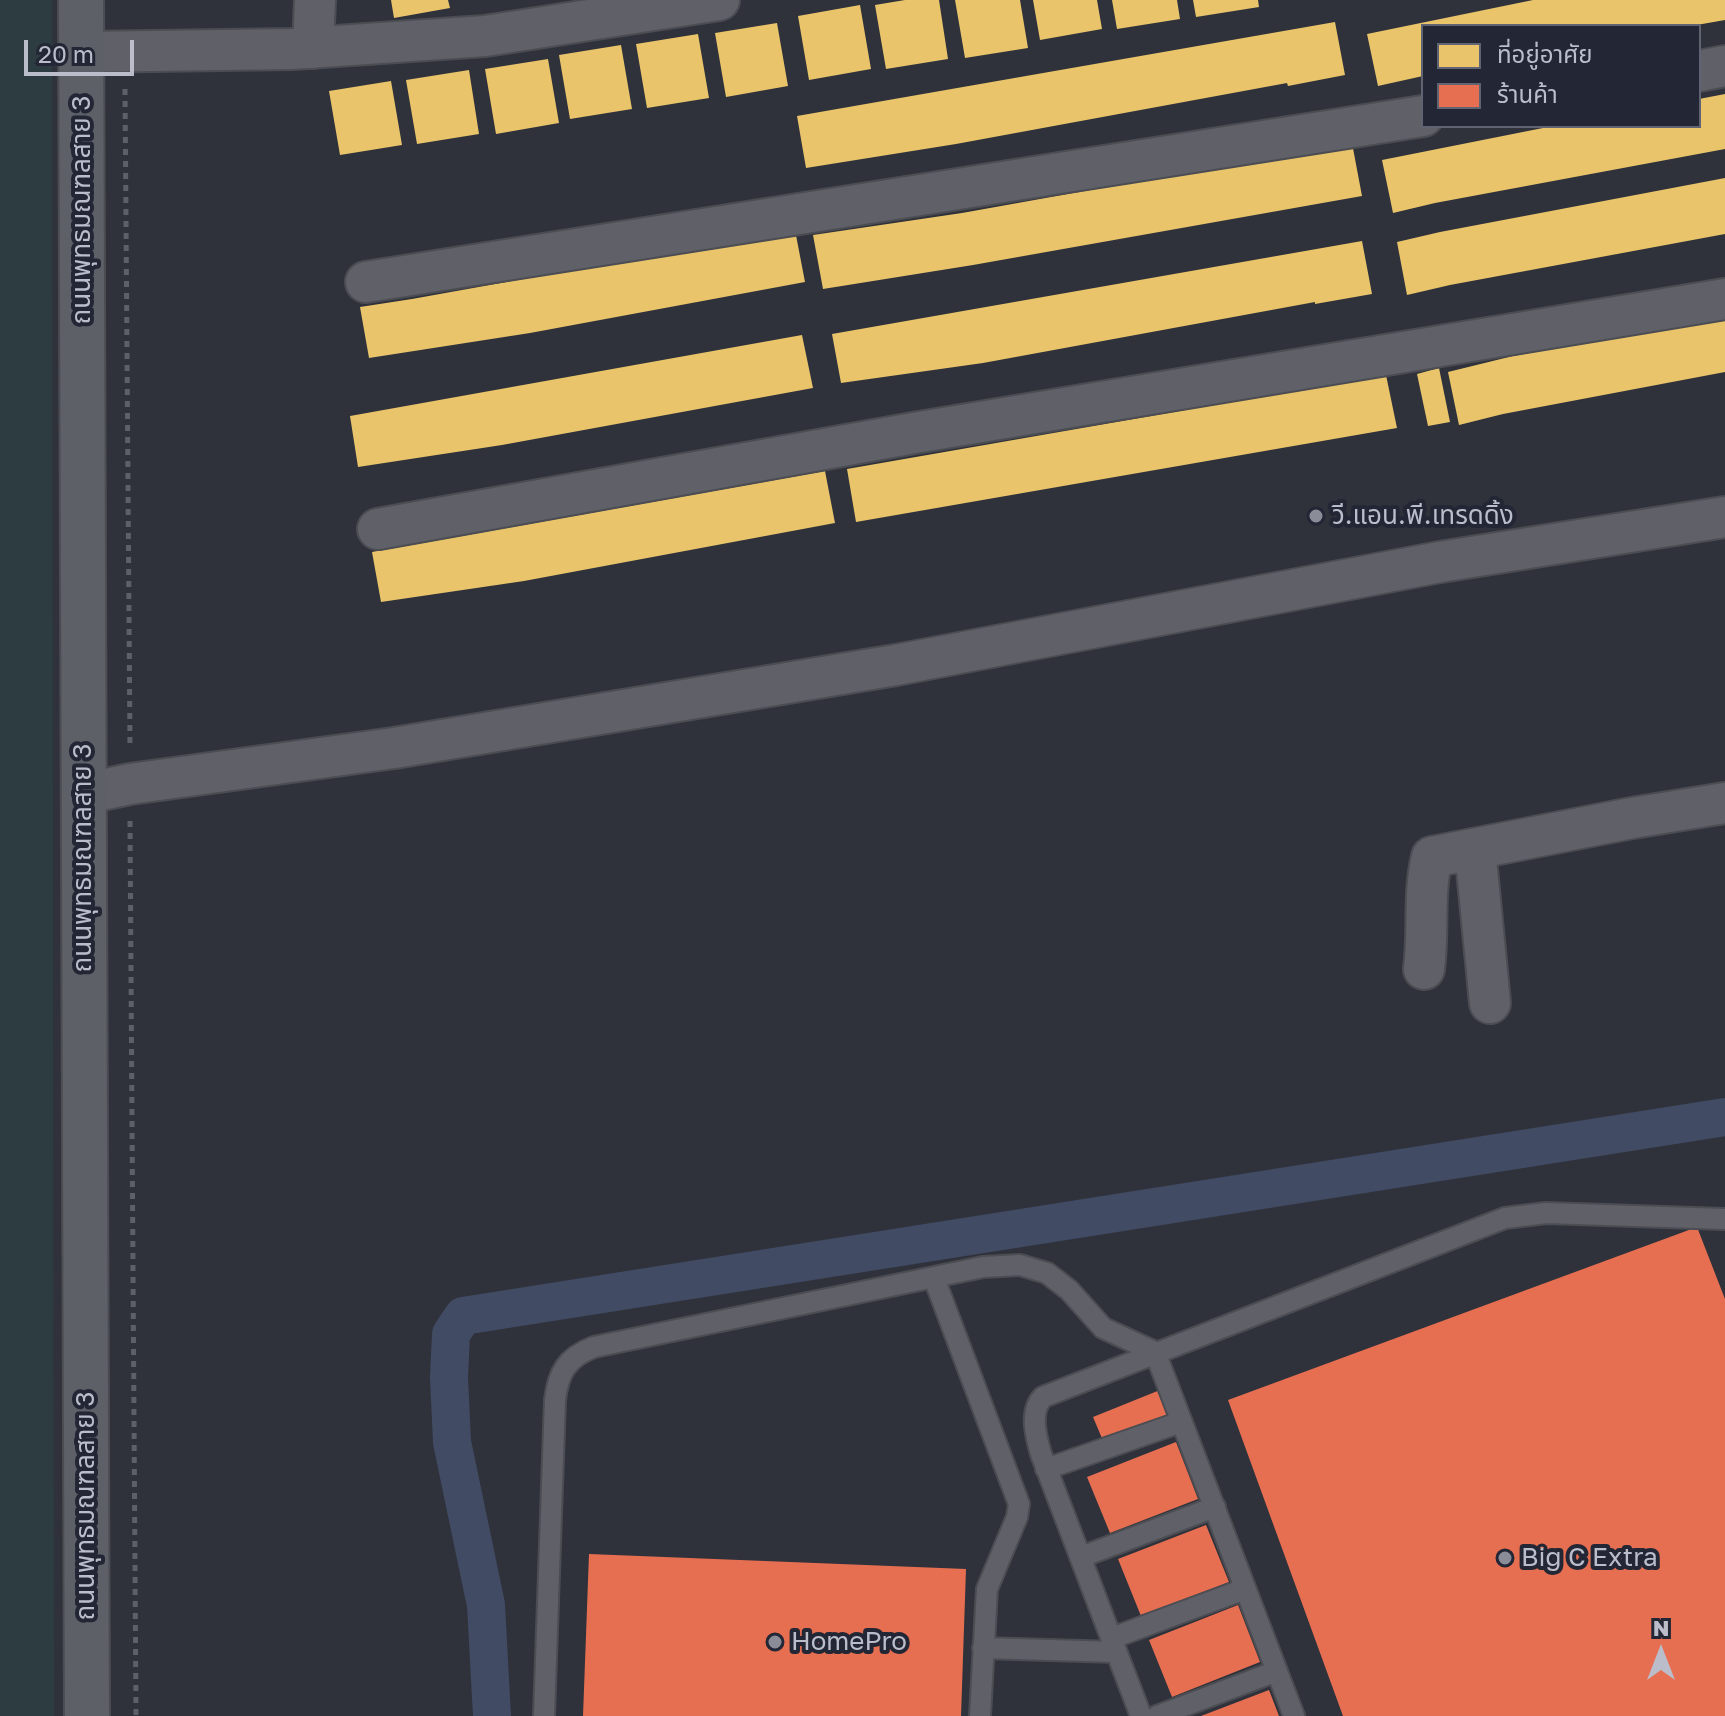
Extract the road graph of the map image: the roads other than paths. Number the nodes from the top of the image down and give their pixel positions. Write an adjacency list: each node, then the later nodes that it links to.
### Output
1 (81, 0): 5 (main road, ถนนพุทธมณฑลสาย 3)
2 (315, 0): 4 (street)
3 (719, 0): 4 (street)
4 (313, 48): 5 (street)
5 (82, 52): 13 (main road, ถนนพุทธมณฑลสาย 3)
6 (1725, 66): 7 (street)
7 (1701, 71)
8 (1421, 116): 9 (street)
9 (366, 282)
10 (1725, 299): 12 (street)
11 (1725, 517): 13 (street)
12 (378, 529)
13 (83, 794): 29 (main road, ถนนพุทธมณฑลสาย 3)
14 (1725, 803): 15 (street)
15 (1475, 849): 16 (street); 17 (street)
16 (1424, 969)
17 (1490, 1003)
18 (1725, 1219): 20 (lane)
19 (934, 1278): 20 (lane); 27 (lane); 30 (lane)
20 (1155, 1352): 21 (lane); 22 (lane)
21 (1181, 1422): 22 (lane); 23 (lane)
22 (1046, 1469): 24 (lane)
23 (1215, 1507): 24 (lane); 25 (lane)
24 (1081, 1557): 26 (lane)
25 (1245, 1589): 26 (lane); 28 (lane)
26 (1114, 1645): 27 (lane); 32 (lane)
27 (983, 1648): 31 (lane)
28 (1277, 1671): 33 (lane); 34 (lane)
29 (87, 1716)
30 (544, 1716)
31 (980, 1716)
32 (1141, 1716)
33 (1157, 1716)
34 (1294, 1716)

